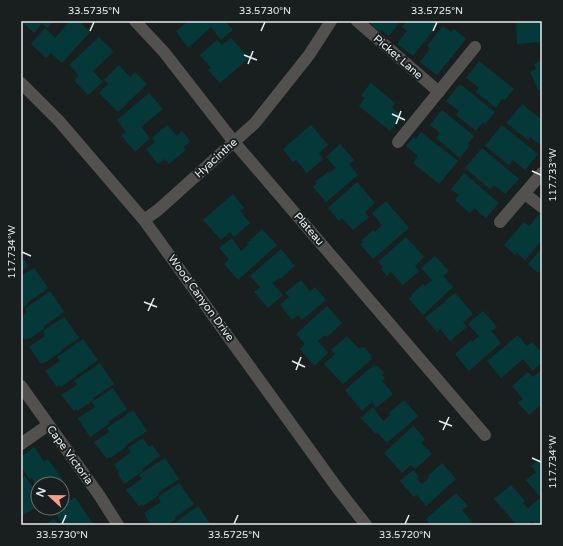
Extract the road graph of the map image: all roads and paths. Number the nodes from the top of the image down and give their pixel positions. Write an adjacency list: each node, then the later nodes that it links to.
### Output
1 (135, 21): 7 (street, Plateau)
2 (331, 21): 7 (street, Hyacinthe)
3 (357, 21): 6 (street, Picket Lane)
4 (475, 47): 6 (street)
5 (21, 83): 12 (street, Wood Canyon Drive)
6 (438, 92): 8 (street)
7 (234, 142): 12 (street, Hyacinthe); 16 (street, Plateau)
8 (398, 142)
9 (542, 173): 10 (street)
10 (525, 194): 11 (street); 13 (street)
11 (542, 207)
12 (144, 220): 19 (street, Wood Canyon Drive)
13 (500, 222)
14 (21, 386): 15 (street, Cape Victoria)
15 (48, 425): 17 (street); 18 (street, Cape Victoria)
16 (485, 435)
17 (21, 444)
18 (118, 525)
19 (366, 525)

